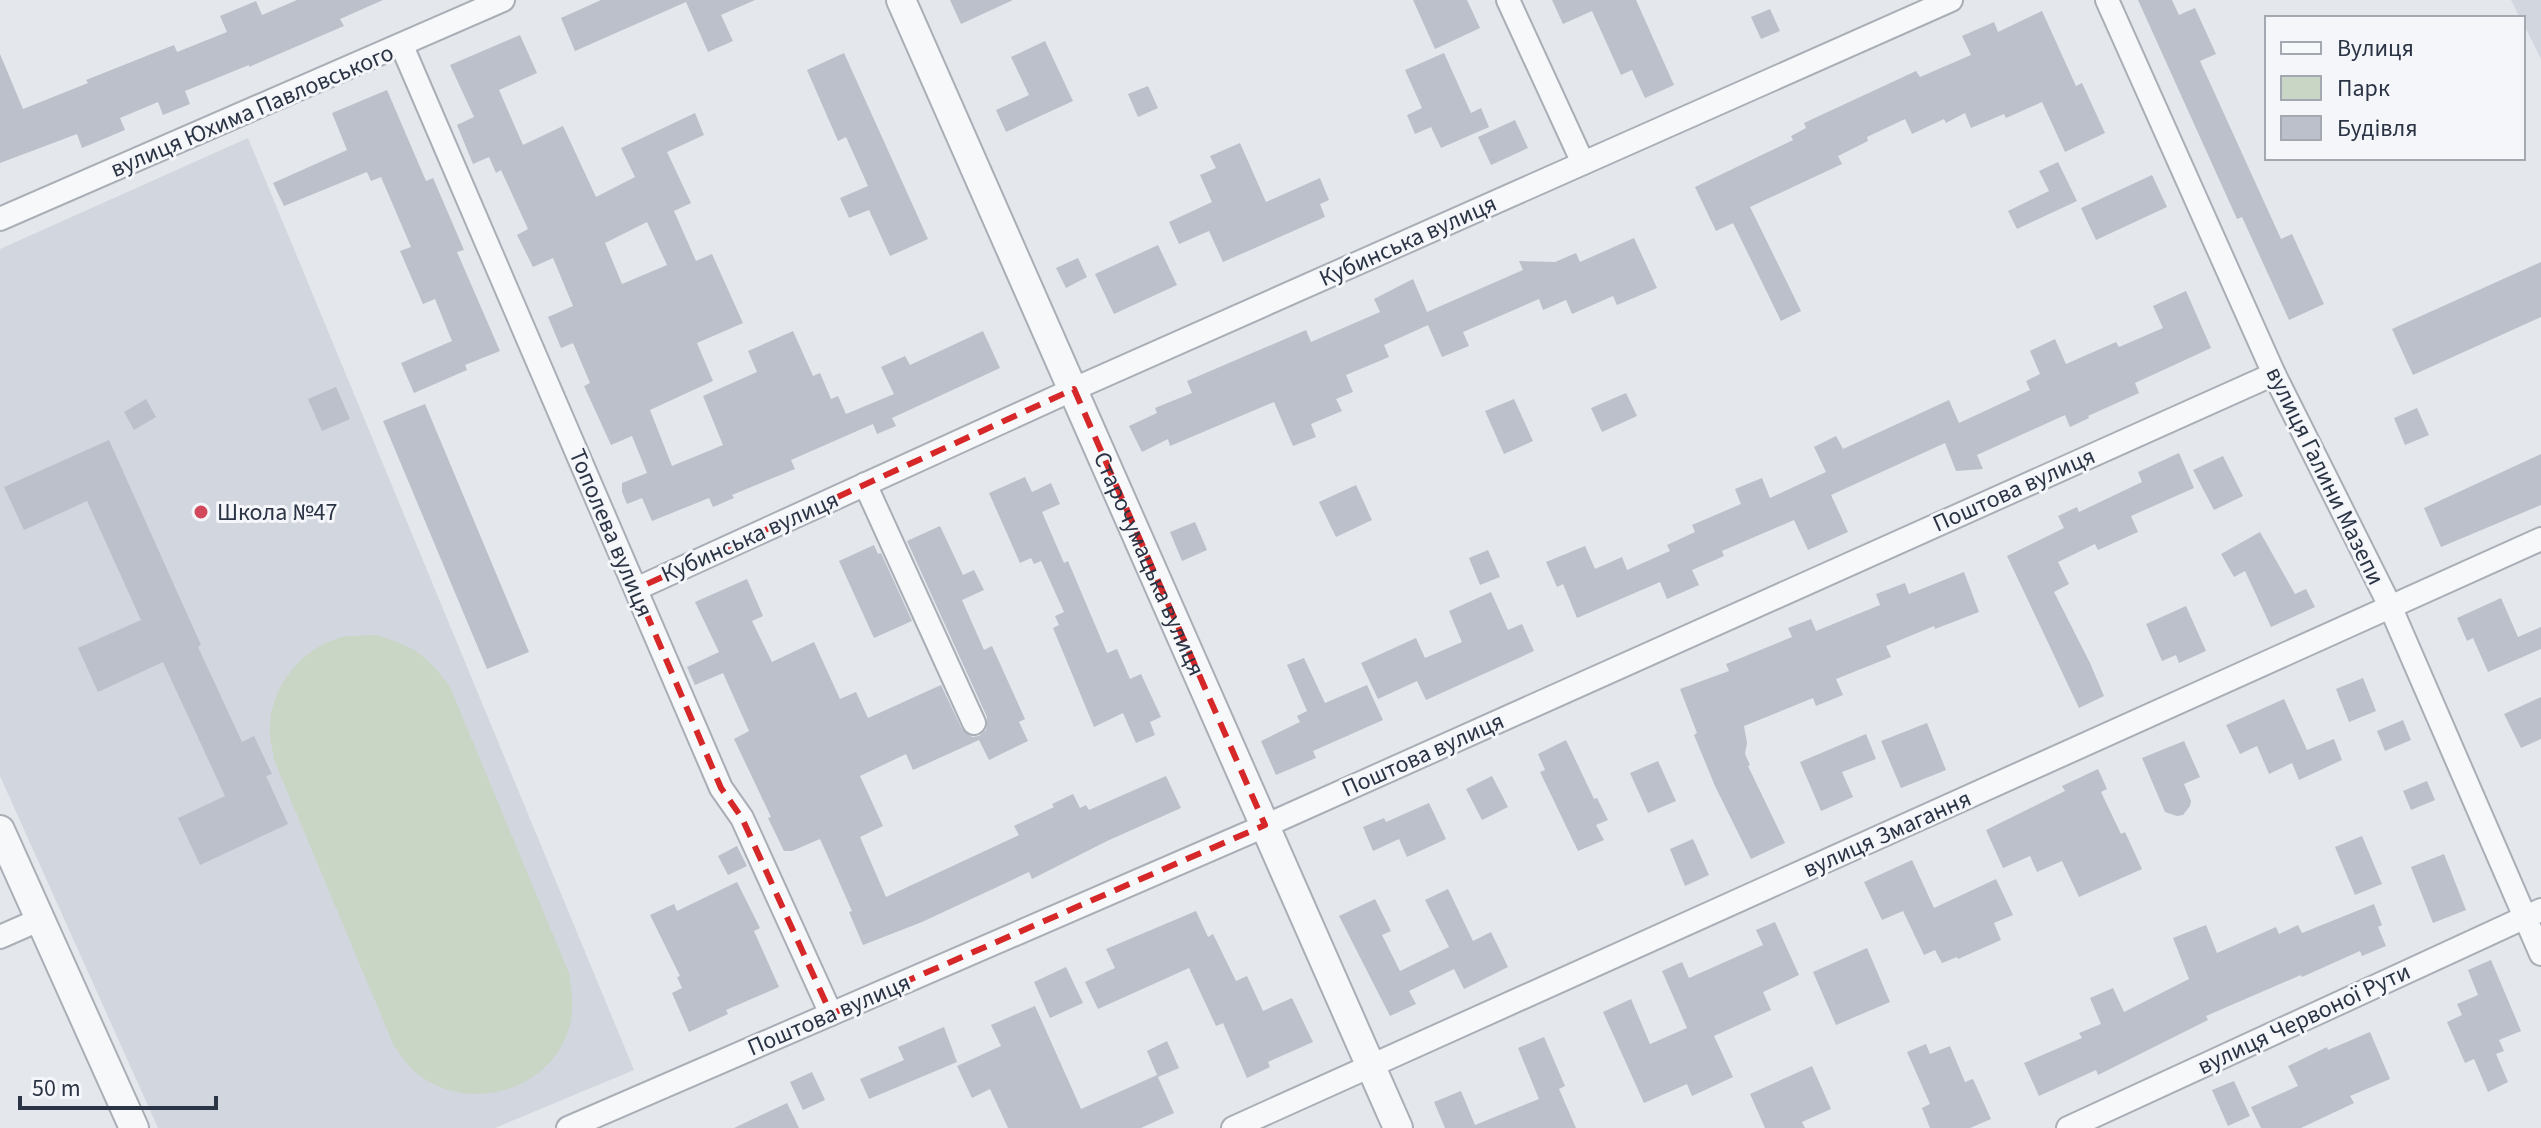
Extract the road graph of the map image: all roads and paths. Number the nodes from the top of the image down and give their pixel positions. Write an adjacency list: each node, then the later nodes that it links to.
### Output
1 (503, 0): 6 (street, вулиця Юхима Павловського)
2 (901, 0): 10 (street, Старочумацька вулиця)
3 (1508, 0): 7 (street)
4 (1951, 0): 7 (street, Кубинська вулиця)
5 (2107, 0): 9 (street, вулиця Галини Мазепи)
6 (402, 46): 8 (street, вулиця Юхима Павловського); 13 (street, Тополева вулиця)
7 (1583, 163): 10 (street, Кубинська вулиця)
8 (0, 219)
9 (2274, 374): 14 (street, вулиця Галини Мазепи); 16 (street, Поштова вулиця)
10 (1074, 389): 11 (street, Кубинська вулиця); 16 (street, Старочумацька вулиця)
11 (865, 484): 13 (street, Кубинська вулиця); 15 (street, Кубинська вулиця)
12 (2541, 539): 14 (street, вулиця Змагання)
13 (636, 589): 22 (street, Тополева вулиця)
14 (2390, 606): 18 (street, вулиця Галини Мазепи); 23 (street, вулиця Змагання)
15 (974, 723)
16 (1265, 825): 22 (street, Поштова вулиця); 23 (street, Старочумацька вулиця)
17 (0, 830): 19 (street)
18 (2533, 913): 21 (street, вулиця Галини Мазепи); 28 (street, вулиця Червоної Рути)
19 (41, 919): 20 (street); 24 (street)
20 (0, 937)
21 (2541, 954)
22 (831, 1014): 25 (street, Поштова вулиця)
23 (1371, 1067): 26 (street, вулиця Змагання); 27 (street, Старочумацька вулиця)
24 (134, 1128)
25 (568, 1128)
26 (1233, 1128)
27 (1398, 1128)
28 (2068, 1128)

